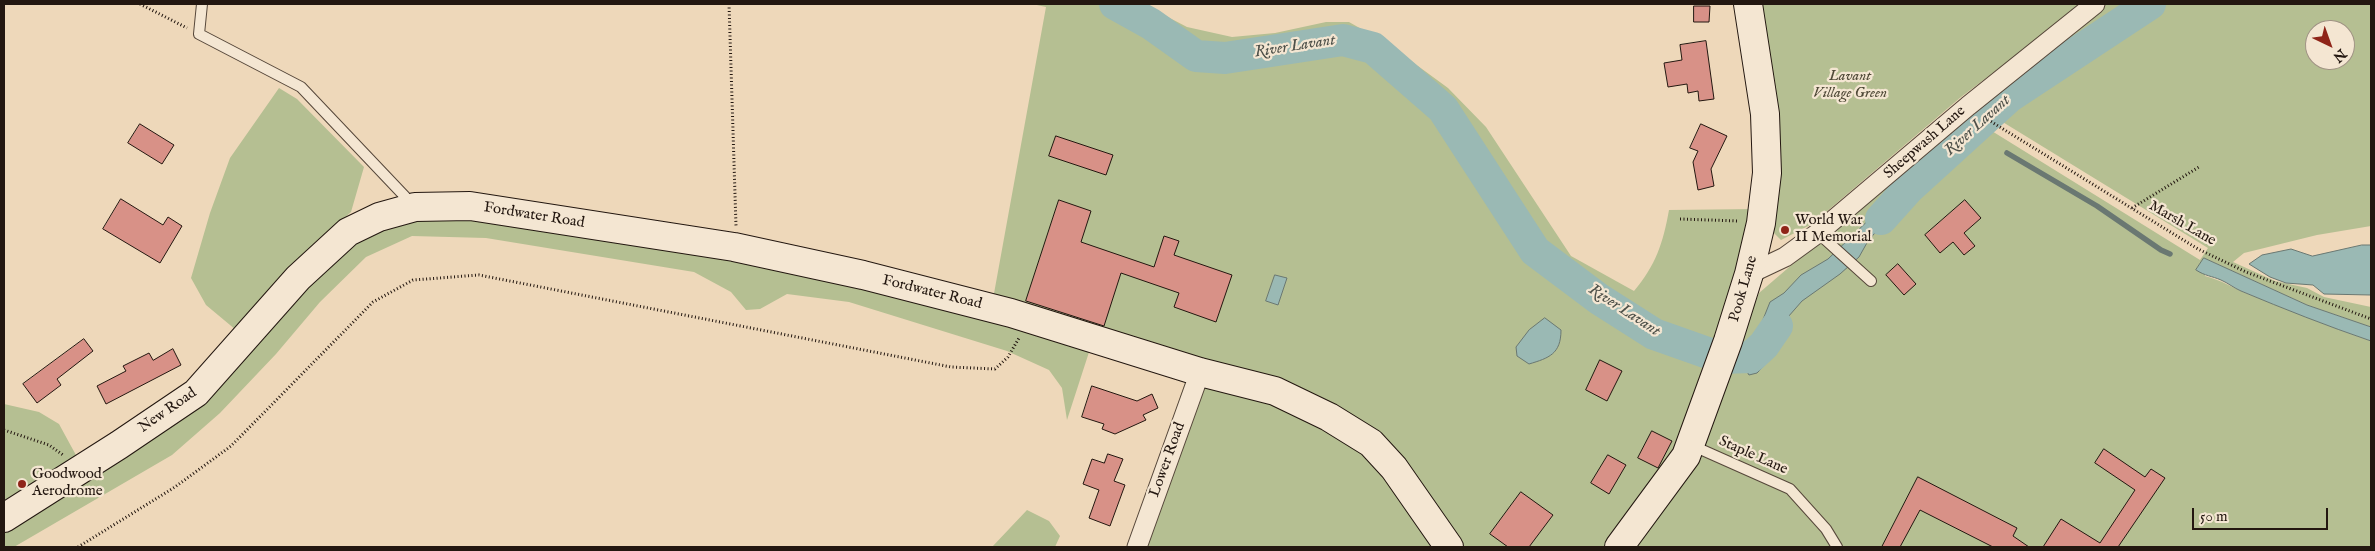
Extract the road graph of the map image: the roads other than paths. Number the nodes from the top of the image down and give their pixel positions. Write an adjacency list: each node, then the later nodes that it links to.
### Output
1 (202, 4): 4 (lane)
2 (1748, 4): 7 (street, Pook Lane)
3 (2095, 4): 6 (street, Sheepwash Lane)
4 (415, 207): 5 (street, Fordwater Road); 9 (street, Fordwater Road)
5 (348, 232): 11 (street, New Road)
6 (1825, 239): 7 (street, Sheepwash Lane); 8 (lane)
7 (1749, 274): 10 (street, Pook Lane)
8 (1871, 281)
9 (1200, 372): 12 (street, Lower Road); 13 (street, Fordwater Road)
10 (1690, 445): 14 (street, Pook Lane); 15 (lane, Staple Lane)
11 (4, 518)
12 (1136, 547)
13 (1448, 547)
14 (1620, 547)
15 (1837, 547)

